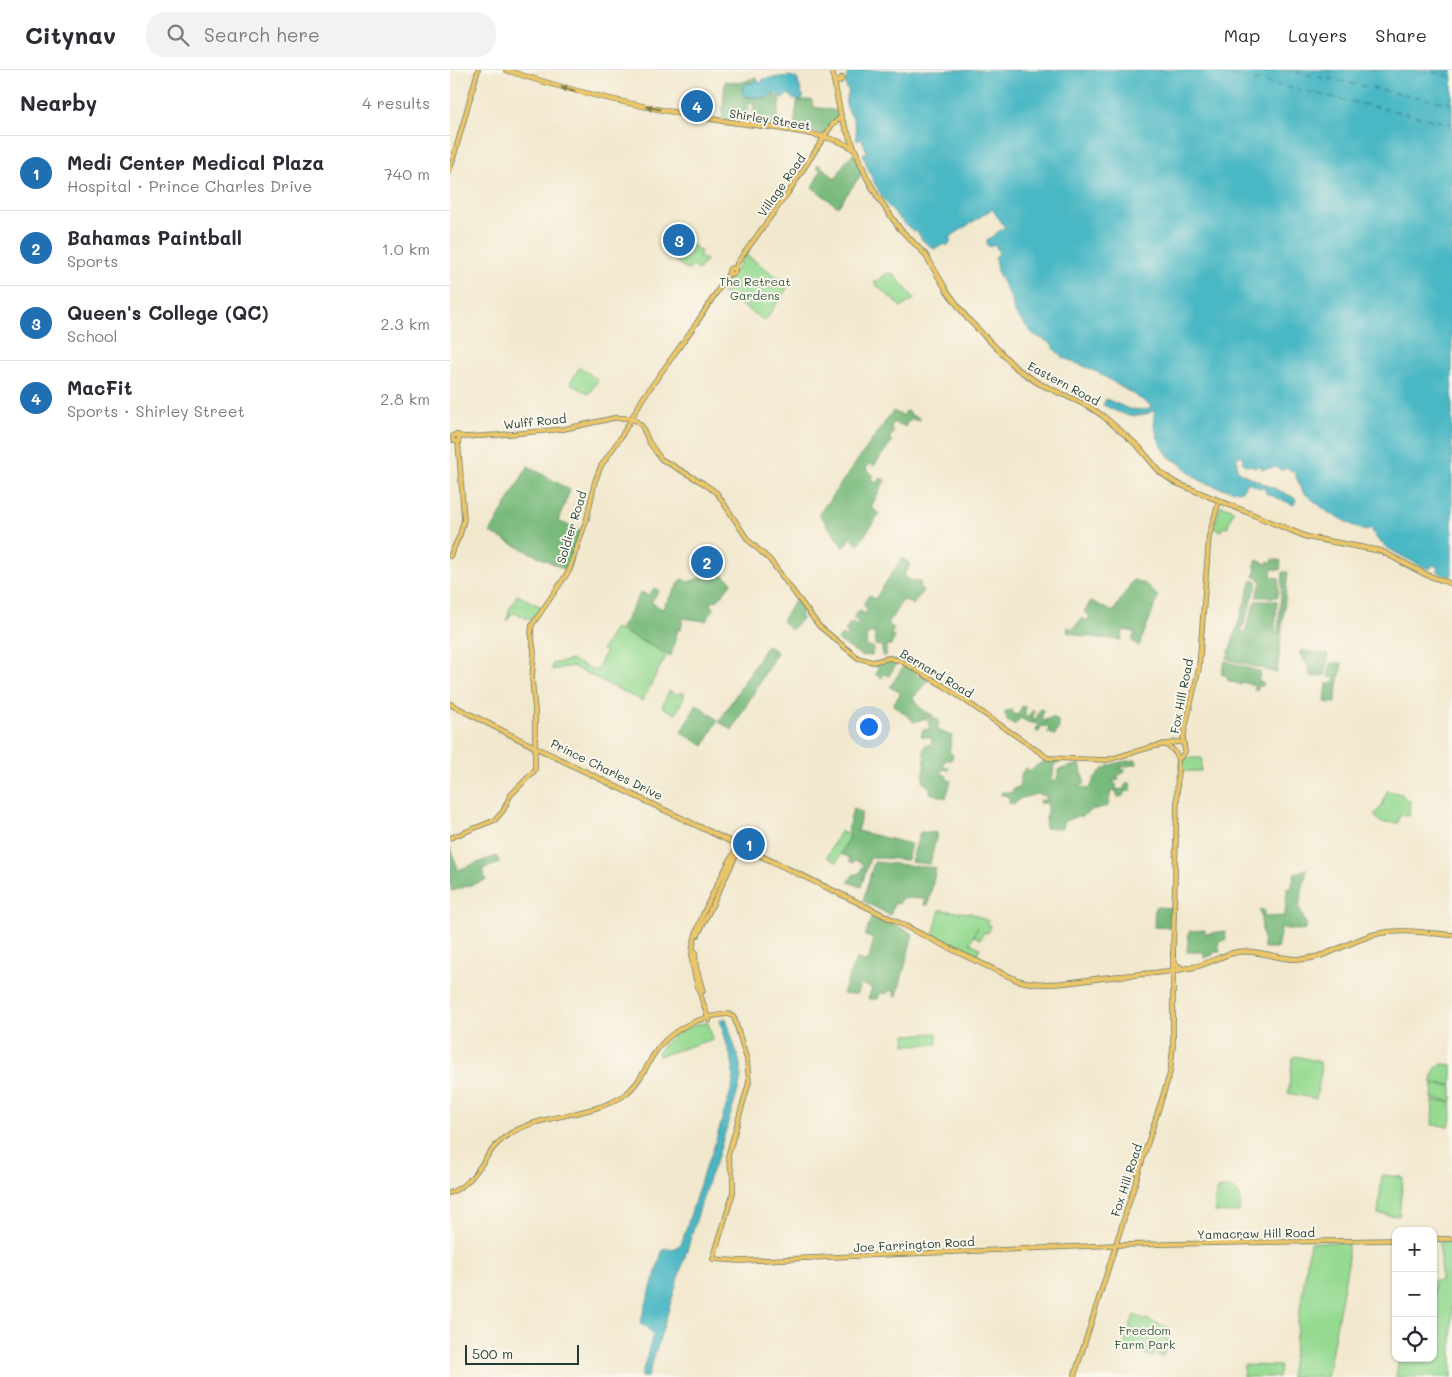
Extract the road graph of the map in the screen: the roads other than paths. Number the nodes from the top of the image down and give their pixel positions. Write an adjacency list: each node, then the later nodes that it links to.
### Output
1 (478, 70): 11 (main road)
2 (506, 70): 7 (highway, Shirley Street, one-way to 2)
3 (832, 70): 5 (highway, Eastern Road)
4 (842, 78): 5 (highway)
5 (835, 82): 6 (highway, Eastern Road)
6 (841, 118): 7 (main road, Village Road); 8 (highway, Eastern Road)
7 (825, 138): 9 (highway, Shirley Street); 12 (main road, Village Road)
8 (849, 138): 9 (highway); 10 (highway, Eastern Road)
9 (839, 141): 10 (highway, Shirley Street)
10 (854, 150): 14 (highway, Eastern Road)
11 (450, 170)
12 (632, 420): 13 (main road, Wulff Road); 20 (main road, Bernard Road); 21 (main road, Soldier Road)
13 (455, 438): 15 (main road); 16 (main road)
14 (1219, 501): 17 (highway, Eastern Road); 19 (main road, Fox Hill Road)
15 (450, 552)
16 (450, 556)
17 (1452, 584)
18 (450, 704): 21 (highway, Prince Charles Drive)
19 (1181, 743): 20 (main road); 22 (main road, Fox Hill Road)
20 (1168, 745): 22 (main road)
21 (535, 747): 23 (main road, Soldier Road); 24 (highway, Prince Charles Drive)
22 (1179, 758): 28 (main road, Fox Hill Road)
23 (450, 838)
24 (739, 846): 28 (highway, Prince Charles Drive); 29 (main road)
25 (1452, 935): 26 (highway, Prince Charles Drive)
26 (1213, 960): 27 (highway, Prince Charles Drive); 28 (highway, Prince Charles Drive)
27 (1180, 967): 28 (highway, Prince Charles Drive); 28 (highway)
28 (1172, 968): 31 (main road, Fox Hill Road)
29 (710, 1019): 30 (main road); 35 (main road, Joe Farrington Road)
30 (450, 1193)
31 (1118, 1238): 36 (main road, Fox Hill Road); 37 (main road)
32 (1437, 1239): 33 (main road)
33 (1452, 1239)
34 (1392, 1240): 37 (main road, Yamacraw Hill Road)
35 (1110, 1245): 36 (main road, Joe Farrington Road); 38 (main road)
36 (1116, 1245): 37 (main road, Yamacraw Hill Road); 38 (main road, Fox Hill Road)
37 (1123, 1245)
38 (1114, 1250): 39 (main road, Fox Hill Road)
39 (1074, 1377)

